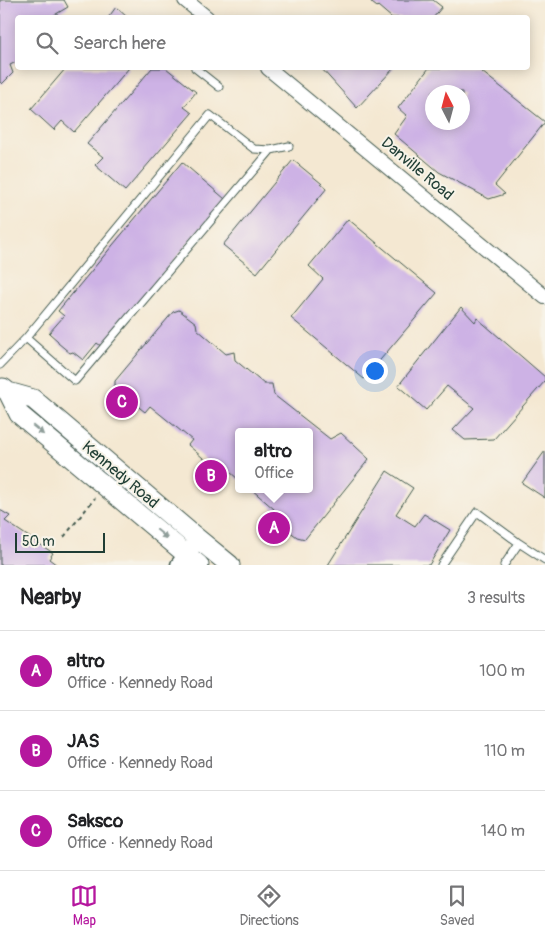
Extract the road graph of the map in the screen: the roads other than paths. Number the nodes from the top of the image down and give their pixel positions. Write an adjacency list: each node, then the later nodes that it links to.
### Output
1 (185, 0): 2 (street)
2 (203, 15)
3 (198, 70): 5 (lane)
4 (270, 70): 8 (street, Danville Road)
5 (219, 87)
6 (289, 146): 7 (lane)
7 (271, 150): 9 (lane); 9 (lane)
8 (545, 297)
9 (26, 338): 10 (lane)
10 (0, 366)
11 (4, 389): 12 (main road, Kennedy Road); 15 (main road, Kennedy Road, one-way to 15)
12 (198, 539): 15 (street); 16 (main road, Kennedy Road)
13 (519, 543): 14 (lane); 17 (lane); 18 (lane)
14 (545, 560)
15 (188, 562)
16 (230, 565)
17 (441, 565)
18 (504, 565)

